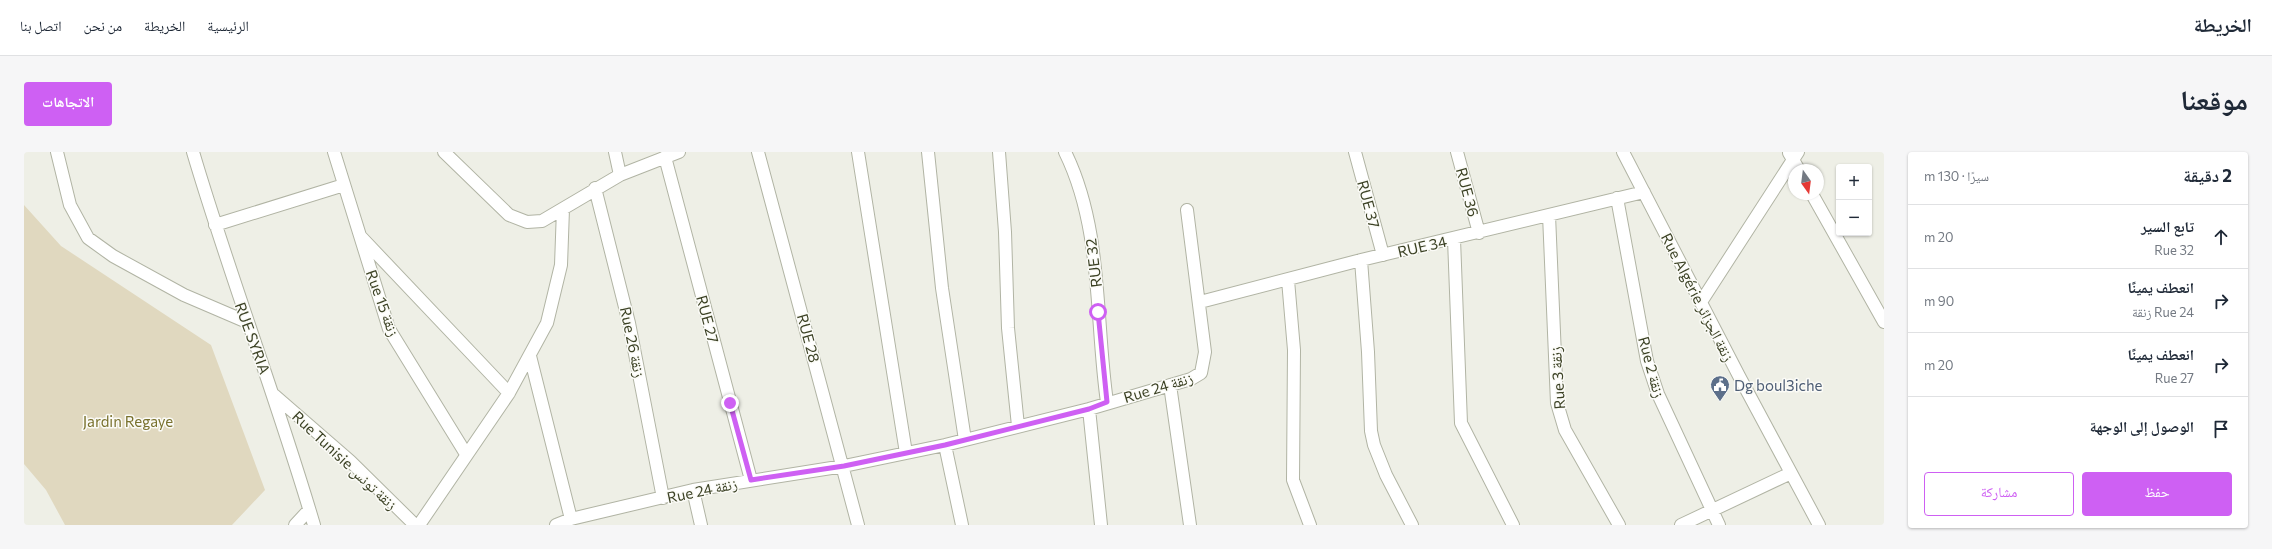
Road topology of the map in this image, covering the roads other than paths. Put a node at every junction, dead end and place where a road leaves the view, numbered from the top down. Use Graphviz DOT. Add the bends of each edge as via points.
graph roads {
  1 [pos="57,152"];
  2 [pos="192,152"];
  3 [pos="334,152"];
  4 [pos="444,152"];
  5 [pos="615,152"];
  6 [pos="679,152"];
  7 [pos="758,152"];
  8 [pos="858,152"];
  9 [pos="928,152"];
  10 [pos="999,152"];
  11 [pos="1065,152"];
  12 [pos="1356,152"];
  13 [pos="1457,152"];
  14 [pos="1623,152"];
  15 [pos="1793,154"];
  16 [pos="665,157"];
  17 [pos="1797,164"];
  18 [pos="620,175"];
  19 [pos="344,185"];
  20 [pos="595,188"];
  21 [pos="1644,192"];
  22 [pos="1617,198"];
  23 [pos="1815,200"];
  24 [pos="563,209"];
  25 [pos="1186,210"];
  26 [pos="1549,215"];
  27 [pos="214,225"];
  28 [pos="1479,233"];
  29 [pos="359,235"];
  30 [pos="1454,239"];
  31 [pos="1383,255"];
  32 [pos="1360,260"];
  33 [pos="1288,280"];
  34 [pos="1200,302"];
  35 [pos="1701,302"];
  36 [pos="247,322"];
  37 [pos="1884,322"];
  38 [pos="530,356"];
  39 [pos="1170,385"];
  40 [pos="509,392"];
  41 [pos="274,395"];
  42 [pos="1107,402"];
  43 [pos="1089,409"];
  44 [pos="1018,426"];
  45 [pos="965,440"];
  46 [pos="945,445"];
  47 [pos="906,453"];
  48 [pos="466,454"];
  49 [pos="844,466"];
  50 [pos="1791,473"];
  51 [pos="751,480"];
  52 [pos="693,490"];
  53 [pos="663,498"];
  54 [pos="309,510"];
  55 [pos="1712,511"];
  56 [pos="571,519"];
  57 [pos="295,525"];
  58 [pos="314,525"];
  59 [pos="415,525"];
  60 [pos="418,525"];
  61 [pos="556,525"];
  62 [pos="701,525"];
  63 [pos="858,525"];
  64 [pos="962,525"];
  65 [pos="1101,525"];
  66 [pos="1190,525"];
  67 [pos="1310,525"];
  68 [pos="1412,525"];
  69 [pos="1513,525"];
  70 [pos="1619,525"];
  71 [pos="1681,525"];
  72 [pos="1719,525"];
  73 [pos="1819,525"];
  1 -- 36 [label="street" via="70,205 88,238 113,256 184,295"];
  2 -- 27 [label="street, RUE SYRIA"];
  3 -- 19 [label="street, Rue 15 زنقة"];
  4 -- 24 [label="street" via="514,219 527,222 542,220"];
  5 -- 18 [label="street"];
  6 -- 16 [label="street"];
  7 -- 49 [label="street, RUE 28"];
  8 -- 47 [label="street"];
  9 -- 45 [label="street" via="942,288"];
  10 -- 44 [label="street" via="1008,328"];
  11 -- 42 [label="street, RUE 32" via="1080,184 1087,209"];
  12 -- 31 [label="street, RUE 37"];
  13 -- 28 [label="street, RUE 36"];
  14 -- 21 [label="street, Rue Algérie زنقة الجزائر"];
  15 -- 17 [label="street"];
  15 -- 35 [label="street"];
  16 -- 18 [label="street"];
  16 -- 51 [label="street, RUE 27"];
  18 -- 20 [label="street"];
  19 -- 27 [label="street"];
  19 -- 29 [label="street, Rue 15 زنقة"];
  20 -- 24 [label="street"];
  20 -- 53 [label="street, Rue 26 زنقة" via="629,323"];
  21 -- 22 [label="street, RUE 34"];
  21 -- 35 [label="street, Rue Algérie زنقة الجزائر"];
  22 -- 26 [label="street, RUE 34"];
  22 -- 55 [label="street, Rue 2 زنقة" via="1649,367 1658,394"];
  23 -- 37 [label="street"];
  24 -- 38 [label="street" via="561,265 555,295 546,323"];
  25 -- 34 [label="street, Rue 24 زنقة"];
  26 -- 28 [label="street, RUE 34"];
  26 -- 70 [label="street, Rue 3 زنقة" via="1556,403 1565,430"];
  27 -- 36 [label="street, RUE SYRIA"];
  28 -- 30 [label="street, RUE 34"];
  29 -- 40 [label="street"];
  29 -- 48 [label="street, Rue 15 زنقة" via="389,329"];
  30 -- 31 [label="street, RUE 34"];
  30 -- 69 [label="street" via="1461,423"];
  31 -- 32 [label="street, RUE 34"];
  32 -- 33 [label="street, RUE 34"];
  32 -- 68 [label="street" via="1373,438 1386,475"];
  33 -- 34 [label="street, RUE 34"];
  33 -- 67 [label="street" via="1294,350 1293,480"];
  34 -- 39 [label="street, Rue 24 زنقة" via="1205,352 1202,370 1191,379"];
  35 -- 50 [label="street, Rue Algérie زنقة الجزائر"];
  36 -- 41 [label="street, RUE SYRIA"];
  38 -- 40 [label="street"];
  38 -- 56 [label="street"];
  39 -- 42 [label="street, Rue 24 زنقة"];
  39 -- 66 [label="street"];
  40 -- 48 [label="street"];
  41 -- 54 [label="street, RUE SYRIA"];
  41 -- 59 [label="street, Rue Tunisie زنقة تونس" via="350,461"];
  42 -- 43 [label="street, Rue 24 زنقة"];
  43 -- 44 [label="street, Rue 24 زنقة"];
  43 -- 65 [label="street"];
  44 -- 45 [label="street, Rue 24 زنقة"];
  45 -- 46 [label="street, Rue 24 زنقة"];
  46 -- 47 [label="street, Rue 24 زنقة"];
  46 -- 64 [label="street"];
  47 -- 49 [label="street, Rue 24 زنقة"];
  48 -- 60 [label="street"];
  49 -- 51 [label="street, Rue 24 زنقة"];
  49 -- 63 [label="street, RUE 28"];
  50 -- 55 [label="street"];
  50 -- 73 [label="street, Rue Algérie زنقة الجزائر"];
  51 -- 52 [label="street, Rue 24 زنقة"];
  52 -- 53 [label="street, Rue 24 زنقة"];
  52 -- 62 [label="street"];
  53 -- 56 [label="street, Rue 24 زنقة"];
  54 -- 57 [label="street"];
  54 -- 58 [label="street, RUE SYRIA"];
  55 -- 71 [label="street"];
  55 -- 72 [label="street, Rue 2 زنقة"];
  56 -- 61 [label="street, Rue 24 زنقة"];
}
